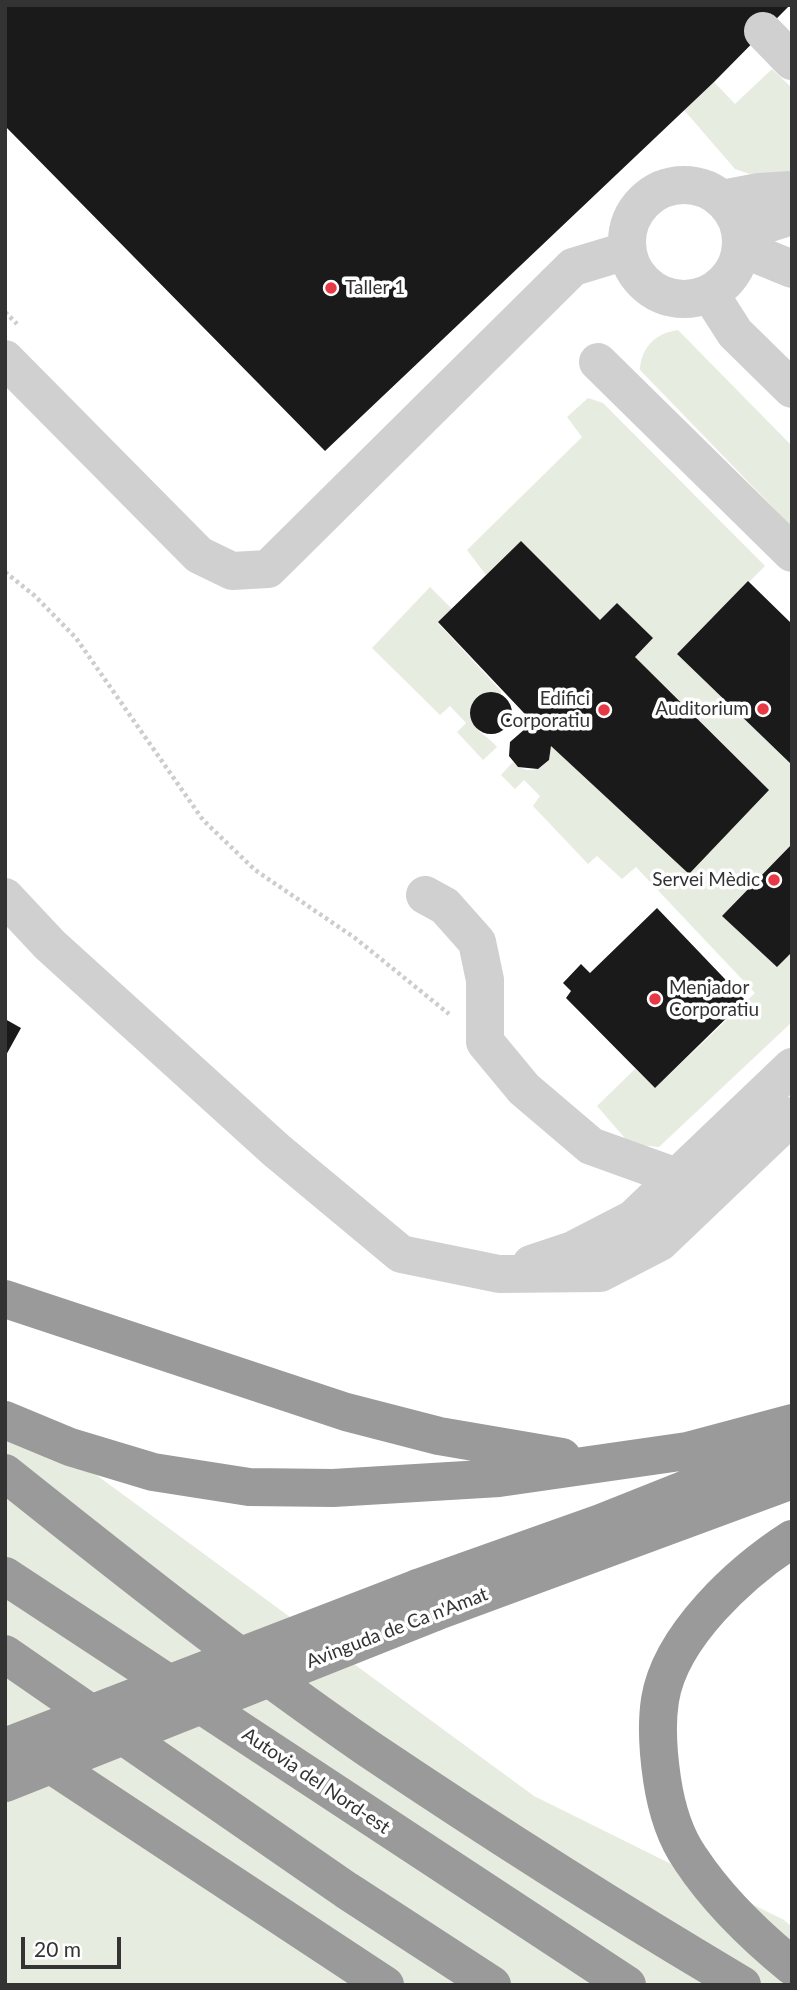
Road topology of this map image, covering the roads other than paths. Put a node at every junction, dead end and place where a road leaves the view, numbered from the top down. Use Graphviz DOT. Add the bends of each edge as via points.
graph roads {
  1 [pos="763,31"];
  2 [pos="792,61"];
  3 [pos="792,190"];
  4 [pos="722,200"];
  5 [pos="792,216"];
  6 [pos="741,240"];
  7 [pos="626,251"];
  8 [pos="792,269"];
  9 [pos="710,294"];
  10 [pos="5,359"];
  11 [pos="598,362"];
  12 [pos="792,389"];
  13 [pos="792,553"];
  14 [pos="425,895"];
  15 [pos="5,897"];
  16 [pos="792,1067"];
  17 [pos="792,1116"];
  18 [pos="677,1177"];
  19 [pos="499,1274"];
  20 [pos="5,1299"];
  21 [pos="5,1420"];
  22 [pos="792,1423"];
  23 [pos="792,1447"];
  24 [pos="595,1462"];
  25 [pos="5,1473"];
  26 [pos="792,1480"];
  27 [pos="792,1539"];
  28 [pos="5,1576"];
  29 [pos="427,1600"];
  30 [pos="5,1654"];
  31 [pos="5,1734"];
  32 [pos="5,1747"];
  33 [pos="5,1783"];
  34 [pos="792,1966"];
  35 [pos="385,1985"];
  36 [pos="492,1985"];
  37 [pos="627,1985"];
  38 [pos="741,1985"];
  1 -- 2 [label="street"];
  3 -- 4 [label="street"];
  4 -- 6 [label="street" via="736,214"];
  4 -- 7 [label="street" via="689,184 666,187 646,198 631,218"];
  5 -- 6 [label="street"];
  6 -- 8 [label="street"];
  6 -- 9 [label="street" via="732,273"];
  7 -- 9 [label="street" via="639,280 654,293 678,300"];
  7 -- 10 [label="street" via="573,267 268,569 232,570 199,555"];
  9 -- 12 [label="street" via="735,333"];
  11 -- 13 [label="street"];
  14 -- 18 [label="street" via="444,906 477,942 485,980 485,1042 524,1089 590,1146"];
  15 -- 19 [label="street" via="50,945 265,1141 401,1254"];
  16 -- 18 [label="street"];
  17 -- 19 [label="street" via="660,1242 600,1273"];
  18 -- 19 [label="street" via="633,1219 573,1250"];
  20 -- 24 [label="highway" via="346,1412 439,1436"];
  21 -- 24 [label="highway" via="70,1447 153,1472 249,1487 332,1488 499,1478"];
  22 -- 24 [label="highway" via="687,1451"];
  23 -- 29 [label="highway" via="601,1522"];
  25 -- 38 [label="highway" via="159,1595 369,1748"];
  26 -- 29 [label="highway, Avinguda de Ca n'Amat"];
  27 -- 34 [label="highway" via="720,1597 680,1648 661,1697 657,1748 666,1806 688,1856 721,1899"];
  28 -- 37 [label="highway, Autovia del Nord-est"];
  29 -- 32 [label="highway, bridge"];
  29 -- 33 [label="highway, Avinguda de Ca n'Amat, bridge"];
  30 -- 36 [label="highway" via="346,1891"];
  31 -- 35 [label="highway"];
}
